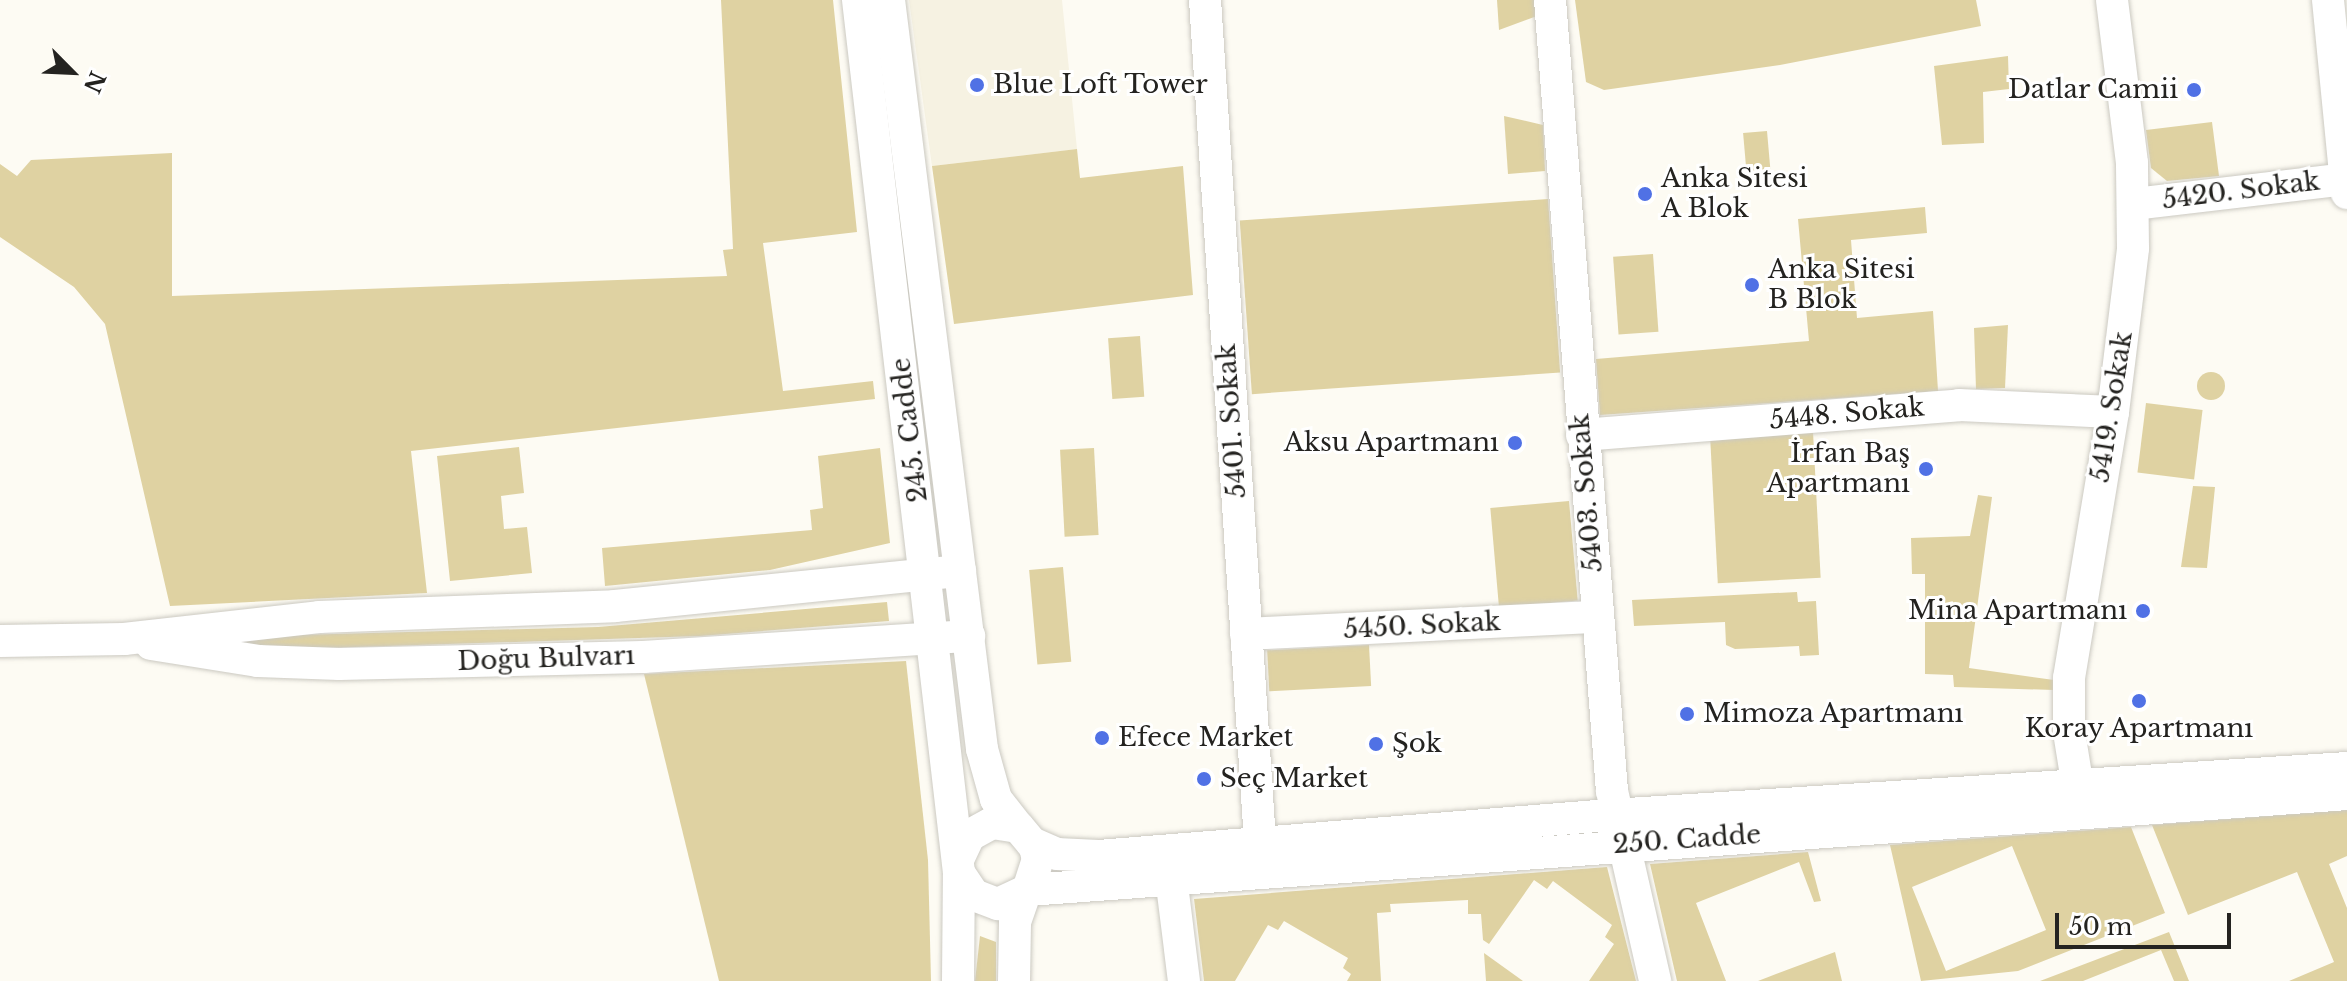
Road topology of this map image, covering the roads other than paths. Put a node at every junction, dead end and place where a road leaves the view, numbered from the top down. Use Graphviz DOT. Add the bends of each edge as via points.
graph roads {
  1 [pos="858,0"];
  2 [pos="889,0"];
  3 [pos="1205,0"];
  4 [pos="1550,0"];
  5 [pos="2112,0"];
  6 [pos="2328,0"];
  7 [pos="2346,184"];
  8 [pos="2134,204"];
  9 [pos="2113,412"];
  10 [pos="1582,435"];
  11 [pos="960,571"];
  12 [pos="928,575"];
  13 [pos="1597,617"];
  14 [pos="1246,634"];
  15 [pos="969,636"];
  16 [pos="124,639"];
  17 [pos="935,639"];
  18 [pos="0,641"];
  19 [pos="2347,768"];
  20 [pos="2347,794"];
  21 [pos="2080,799"];
  22 [pos="1619,830"];
  23 [pos="1025,835"];
  24 [pos="1260,842"];
  25 [pos="958,866"];
  26 [pos="1171,877"];
  27 [pos="1026,892"];
  28 [pos="958,981"];
  29 [pos="1014,981"];
  30 [pos="1184,981"];
  31 [pos="1655,981"];
  1 -- 12 [label="street, 245. Cadde"];
  2 -- 11 [label="street, 245. Cadde"];
  3 -- 14 [label="street, 5401. Sokak"];
  4 -- 10 [label="street, 5403. Sokak"];
  5 -- 8 [label="street, 5419. Sokak"];
  6 -- 7 [label="street"];
  7 -- 8 [label="street, 5420. Sokak"];
  8 -- 9 [label="street, 5419. Sokak"];
  9 -- 10 [label="street, 5448. Sokak" via="1959,405"];
  9 -- 21 [label="street, 5419. Sokak" via="2069,678"];
  10 -- 13 [label="street, 5403. Sokak"];
  11 -- 12 [label="street, Doğu Bulvarı"];
  11 -- 15 [label="street, 245. Cadde"];
  12 -- 16 [label="street, Doğu Bulvarı" via="615,606 250,622"];
  12 -- 17 [label="street, 245. Cadde"];
  13 -- 14 [label="street, 5450. Sokak"];
  13 -- 22 [label="street, 5403. Sokak"];
  14 -- 24 [label="street, 5401. Sokak"];
  15 -- 17 [label="street, Doğu Bulvarı"];
  15 -- 23 [label="street, 245. Cadde" via="987,774 996,799"];
  16 -- 17 [label="street, Doğu Bulvarı" via="258,661 339,664 643,657"];
  16 -- 18 [label="street, Doğu Bulvarı"];
  17 -- 25 [label="street, 245. Cadde"];
  19 -- 21 [label="street, 250. Cadde"];
  20 -- 21 [label="street, 250. Cadde"];
  21 -- 22 [label="street, 250. Cadde"];
  22 -- 24 [label="street, 250. Cadde"];
  22 -- 26 [label="street, 250. Cadde"];
  22 -- 31 [label="street, 5403. Sokak"];
  23 -- 24 [label="street, 250. Cadde" via="1076,856"];
  23 -- 25 [label="street" via="992,823 979,827 969,836"];
  23 -- 27 [label="street" via="1038,860"];
  25 -- 27 [label="street" via="964,885 985,902 1011,901"];
  25 -- 28 [label="street, 245. Cadde"];
  26 -- 27 [label="street, 250. Cadde"];
  26 -- 30 [label="street"];
  27 -- 29 [label="street" via="1015,922"];
}
